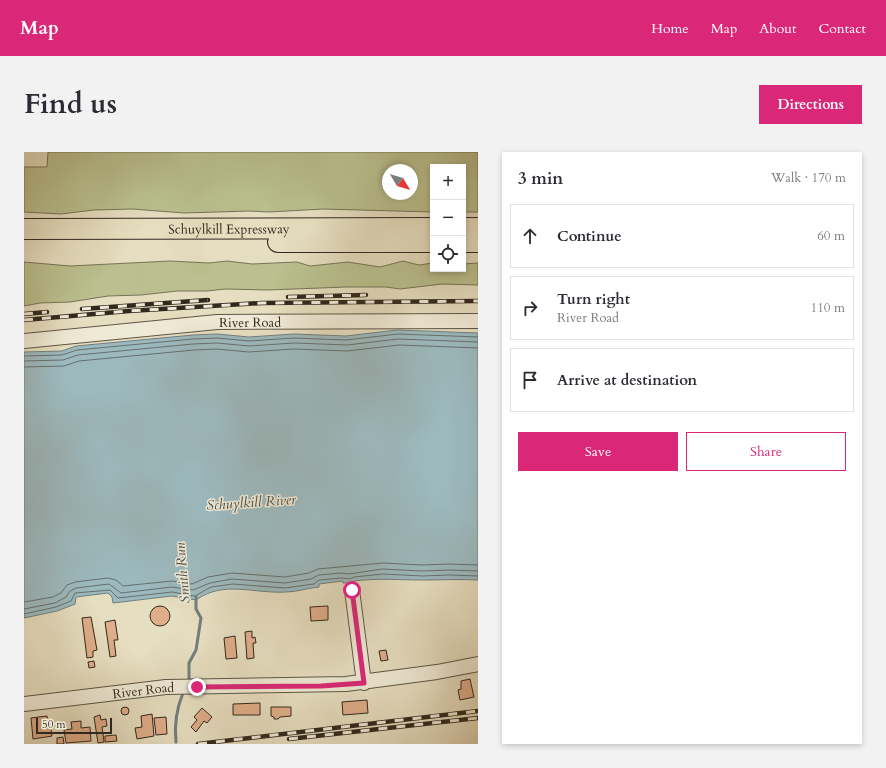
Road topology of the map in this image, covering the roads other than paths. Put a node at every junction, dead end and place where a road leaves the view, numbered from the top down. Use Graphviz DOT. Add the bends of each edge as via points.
graph roads {
  1 [pos="430,228"];
  2 [pos="466,228"];
  3 [pos="478,228"];
  4 [pos="24,229"];
  5 [pos="24,242"];
  6 [pos="430,242"];
  7 [pos="466,242"];
  8 [pos="478,242"];
  9 [pos="478,321"];
  10 [pos="24,341"];
  11 [pos="352,590"];
  12 [pos="478,664"];
  13 [pos="364,683"];
  14 [pos="24,704"];
  1 -- 4 [label="highway, Schuylkill Expressway"];
  2 -- 3 [label="highway"];
  5 -- 6 [label="highway, Schuylkill Expressway"];
  7 -- 8 [label="highway"];
  9 -- 10 [label="street, River Road" via="217,322"];
  11 -- 13 [label="street"];
  12 -- 13 [label="street, River Road"];
  13 -- 14 [label="street, River Road" via="171,687"];
}
